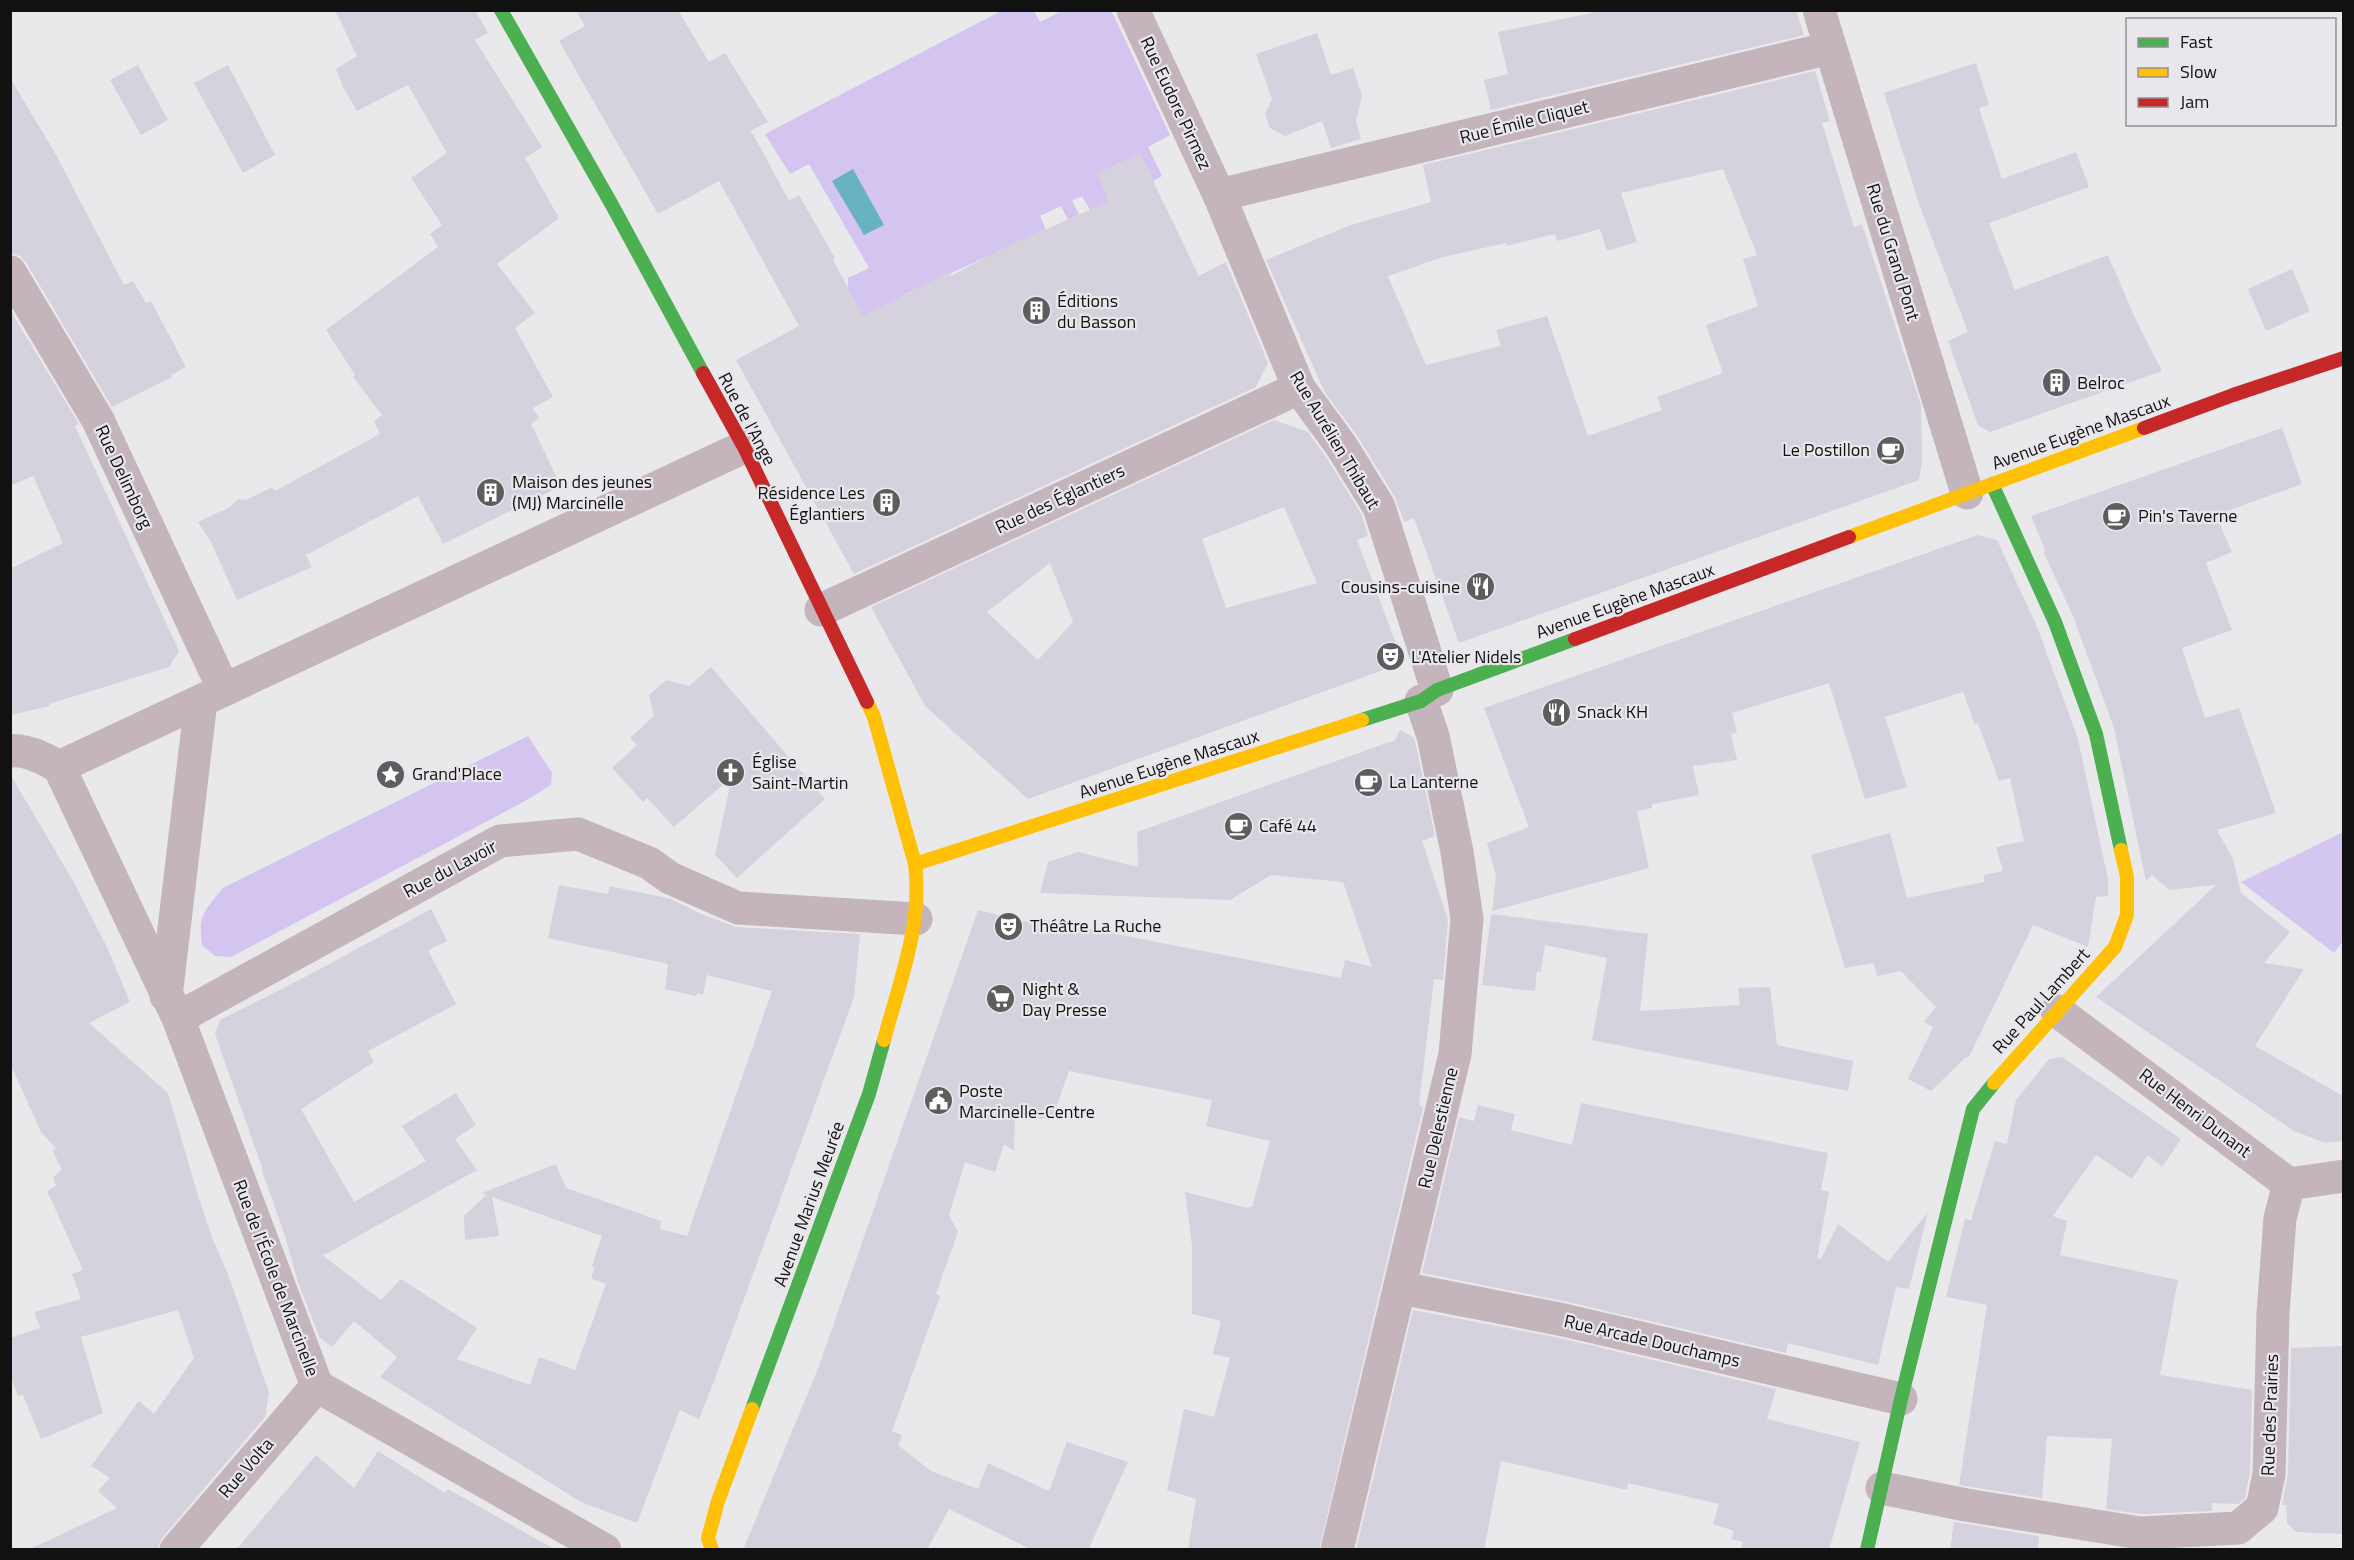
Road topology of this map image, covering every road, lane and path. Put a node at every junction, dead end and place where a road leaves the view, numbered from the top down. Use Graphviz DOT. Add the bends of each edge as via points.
graph roads {
  1 [pos="501,10"];
  2 [pos="1134,10"];
  3 [pos="1819,10"];
  4 [pos="1830,48"];
  5 [pos="1219,195"];
  6 [pos="10,272"];
  7 [pos="2343,358"];
  8 [pos="1299,388"];
  9 [pos="744,447"];
  10 [pos="1980,488"];
  11 [pos="822,610"];
  12 [pos="212,695"];
  13 [pos="1429,696"];
  14 [pos="10,751"];
  15 [pos="59,767"];
  16 [pos="915,864"];
  17 [pos="916,919"];
  18 [pos="172,1007"];
  19 [pos="2057,1011"];
  20 [pos="2343,1176"];
  21 [pos="2289,1184"];
  22 [pos="1401,1288"];
  23 [pos="317,1386"];
  24 [pos="1901,1399"];
  25 [pos="1882,1488"];
  26 [pos="176,1550"];
  27 [pos="605,1550"];
  28 [pos="712,1550"];
  29 [pos="1337,1550"];
  30 [pos="1867,1550"];
  1 -- 9 [label="main road, Rue de l'Ange"];
  2 -- 5 [label="street, Rue Eudore Pirmez"];
  3 -- 4 [label="street, Rue du Grand Pont"];
  4 -- 5 [label="street, Rue Émile Cliquet"];
  4 -- 10 [label="street, Rue du Grand Pont"];
  5 -- 8 [label="street, Rue Aurélien Thibaut"];
  6 -- 12 [label="street, Rue Delimborg" via="98,420"];
  7 -- 10 [label="main road, Avenue Eugène Mascaux"];
  8 -- 11 [label="street, Rue des Églantiers"];
  8 -- 13 [label="street, Rue Aurélien Thibaut" via="1379,507"];
  9 -- 11 [label="main road, Rue de l'Ange"];
  9 -- 12 [label="street"];
  10 -- 13 [label="main road, Avenue Eugène Mascaux"];
  10 -- 19 [label="main road, Rue Paul Lambert" via="2055,622 2096,734 2127,877 2127,915 2115,947"];
  11 -- 16 [label="main road, Rue de l'Ange" via="874,717"];
  12 -- 15 [label="street"];
  12 -- 18 [label="street, Rue de l'École de Marcinelle"];
  13 -- 16 [label="main road, Avenue Eugène Mascaux"];
  13 -- 22 [label="street, Rue Delestienne" via="1467,919 1455,1054"];
  14 -- 15 [label="street" via="17,750"];
  15 -- 18 [label="street, Rue de l'École de Marcinelle"];
  16 -- 17 [label="main road, Avenue Marius Meurée"];
  17 -- 18 [label="street, Rue du Lavoir" via="738,908 670,878 648,863 578,834 500,841"];
  17 -- 28 [label="main road, Avenue Marius Meurée" via="869,1094 718,1501 708,1538"];
  18 -- 23 [label="street, Rue de l'École de Marcinelle"];
  19 -- 21 [label="street, Rue Henri Dunant"];
  19 -- 24 [label="main road, Rue Paul Lambert" via="1973,1109"];
  20 -- 21 [label="street"];
  21 -- 25 [label="street, Rue des Prairies" via="2280,1218 2273,1313 2269,1474 2262,1508 2238,1528 2140,1533"];
  22 -- 24 [label="street, Rue Arcade Douchamps" via="1564,1320"];
  22 -- 29 [label="street, Rue Delestienne"];
  23 -- 26 [label="street, Rue Volta"];
  23 -- 27 [label="street, Rue de l'École de Marcinelle"];
  24 -- 25 [label="main road, Rue Paul Lambert"];
  25 -- 30 [label="main road, Rue Paul Lambert"];
}
